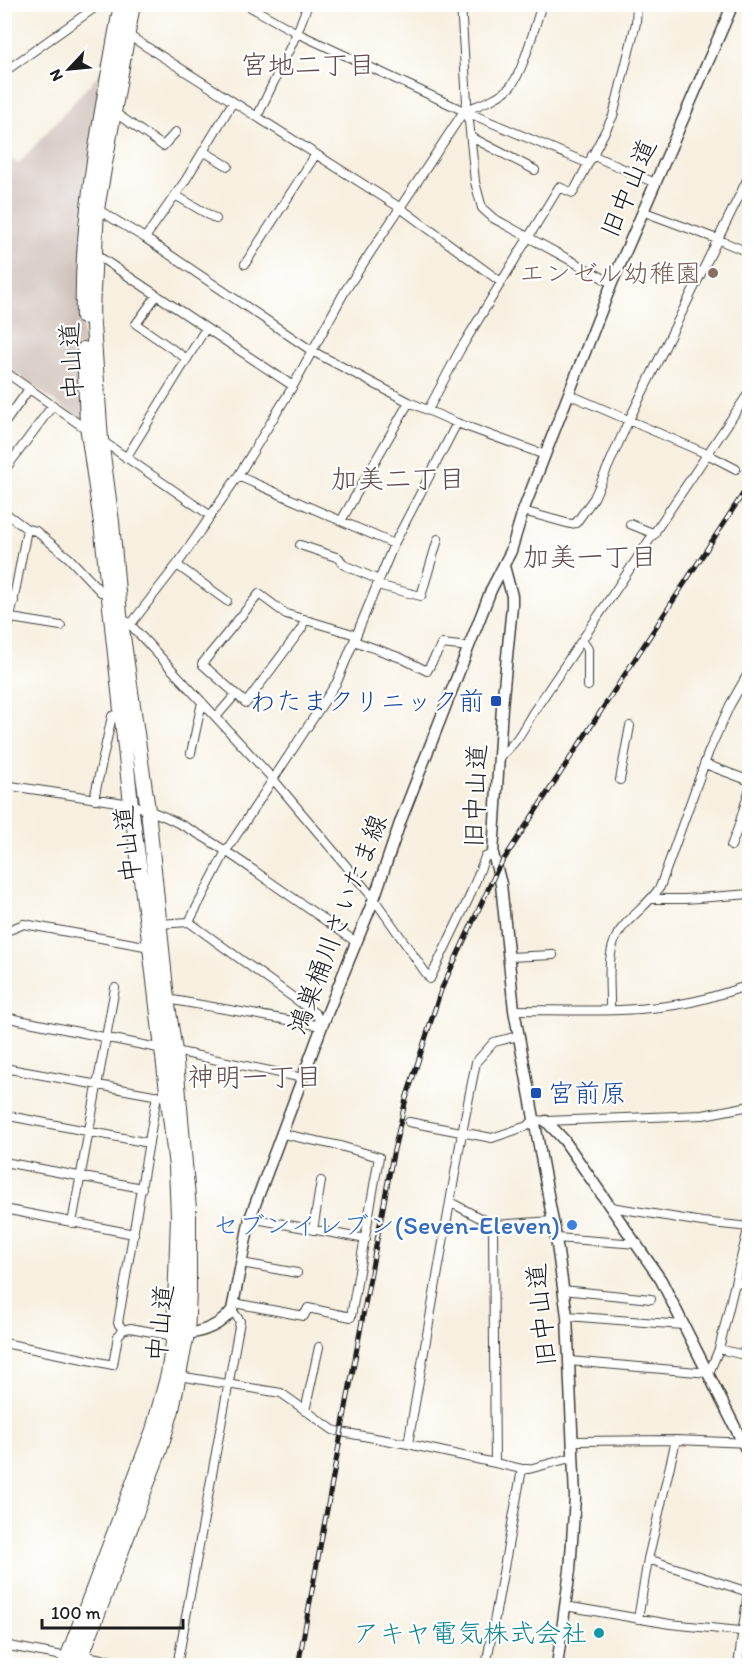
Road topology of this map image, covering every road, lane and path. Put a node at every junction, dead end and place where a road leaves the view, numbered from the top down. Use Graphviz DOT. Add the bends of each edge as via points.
graph roads {
  1 [pos="82,4"];
  2 [pos="100,4"];
  3 [pos="121,4"];
  4 [pos="133,4"];
  5 [pos="245,4"];
  6 [pos="308,4"];
  7 [pos="460,4"];
  8 [pos="542,4"];
  9 [pos="637,4"];
  10 [pos="733,4"];
  11 [pos="91,10"];
  12 [pos="297,33"];
  13 [pos="128,35"];
  14 [pos="4,72"];
  15 [pos="233,102"];
  16 [pos="464,111"];
  17 [pos="114,112"];
  18 [pos="257,117"];
  19 [pos="176,132"];
  20 [pos="471,137"];
  21 [pos="203,151"];
  22 [pos="316,154"];
  23 [pos="592,155"];
  24 [pos="587,163"];
  25 [pos="228,165"];
  26 [pos="535,170"];
  27 [pos="750,174"];
  28 [pos="655,183"];
  29 [pos="175,195"];
  30 [pos="399,207"];
  31 [pos="98,208"];
  32 [pos="642,212"];
  33 [pos="216,219"];
  34 [pos="146,238"];
  35 [pos="529,238"];
  36 [pos="717,238"];
  37 [pos="750,253"];
  38 [pos="94,254"];
  39 [pos="245,264"];
  40 [pos="501,282"];
  41 [pos="612,283"];
  42 [pos="156,295"];
  43 [pos="206,328"];
  44 [pos="312,351"];
  45 [pos="187,359"];
  46 [pos="4,371"];
  47 [pos="293,386"];
  48 [pos="30,389"];
  49 [pos="750,391"];
  50 [pos="568,394"];
  51 [pos="409,402"];
  52 [pos="53,405"];
  53 [pos="428,410"];
  54 [pos="628,422"];
  55 [pos="457,423"];
  56 [pos="4,424"];
  57 [pos="88,430"];
  58 [pos="101,440"];
  59 [pos="545,454"];
  60 [pos="707,454"];
  61 [pos="126,458"];
  62 [pos="736,469"];
  63 [pos="4,471"];
  64 [pos="238,476"];
  65 [pos="523,511"];
  66 [pos="4,512"];
  67 [pos="211,516"];
  68 [pos="341,520"];
  69 [pos="630,524"];
  70 [pos="27,529"];
  71 [pos="655,534"];
  72 [pos="438,539"];
  73 [pos="394,543"];
  74 [pos="300,545"];
  75 [pos="177,565"];
  76 [pos="504,566"];
  77 [pos="378,583"];
  78 [pos="108,591"];
  79 [pos="4,600"];
  80 [pos="227,601"];
  81 [pos="14,602"];
  82 [pos="120,615"];
  83 [pos="10,618"];
  84 [pos="304,619"];
  85 [pos="131,624"];
  86 [pos="61,626"];
  87 [pos="355,638"];
  88 [pos="582,640"];
  89 [pos="469,647"];
  90 [pos="4,651"];
  91 [pos="750,670"];
  92 [pos="588,686"];
  93 [pos="236,694"];
  94 [pos="202,702"];
  95 [pos="122,713"];
  96 [pos="216,717"];
  97 [pos="630,726"];
  98 [pos="191,753"];
  99 [pos="500,756"];
  100 [pos="705,764"];
  101 [pos="273,779"];
  102 [pos="620,780"];
  103 [pos="750,781"];
  104 [pos="4,785"];
  105 [pos="750,788"];
  106 [pos="94,799"];
  107 [pos="130,804"];
  108 [pos="148,810"];
  109 [pos="738,828"];
  110 [pos="750,832"];
  111 [pos="731,846"];
  112 [pos="226,851"];
  113 [pos="493,854"];
  114 [pos="750,894"];
  115 [pos="374,899"];
  116 [pos="653,899"];
  117 [pos="189,922"];
  118 [pos="159,924"];
  119 [pos="4,932"];
  120 [pos="356,942"];
  121 [pos="150,946"];
  122 [pos="553,955"];
  123 [pos="508,957"];
  124 [pos="750,985"];
  125 [pos="115,988"];
  126 [pos="167,999"];
  127 [pos="514,1010"];
  128 [pos="610,1010"];
  129 [pos="4,1017"];
  130 [pos="322,1026"];
  131 [pos="518,1036"];
  132 [pos="107,1037"];
  133 [pos="169,1050"];
  134 [pos="4,1068"];
  135 [pos="303,1078"];
  136 [pos="99,1084"];
  137 [pos="163,1096"];
  138 [pos="750,1106"];
  139 [pos="4,1115"];
  140 [pos="540,1121"];
  141 [pos="409,1122"];
  142 [pos="90,1132"];
  143 [pos="462,1133"];
  144 [pos="283,1134"];
  145 [pos="149,1143"];
  146 [pos="4,1162"];
  147 [pos="81,1176"];
  148 [pos="321,1181"];
  149 [pos="142,1188"];
  150 [pos="450,1202"];
  151 [pos="611,1207"];
  152 [pos="4,1209"];
  153 [pos="250,1218"];
  154 [pos="553,1221"];
  155 [pos="72,1223"];
  156 [pos="493,1225"];
  157 [pos="749,1225"];
  158 [pos="313,1230"];
  159 [pos="134,1234"];
  160 [pos="556,1238"];
  161 [pos="366,1239"];
  162 [pos="638,1244"];
  163 [pos="242,1263"];
  164 [pos="297,1273"];
  165 [pos="735,1282"];
  166 [pos="750,1284"];
  167 [pos="563,1290"];
  168 [pos="651,1299"];
  169 [pos="233,1306"];
  170 [pos="567,1316"];
  171 [pos="683,1325"];
  172 [pos="123,1330"];
  173 [pos="181,1335"];
  174 [pos="4,1343"];
  175 [pos="320,1347"];
  176 [pos="719,1349"];
  177 [pos="750,1351"];
  178 [pos="569,1361"];
  179 [pos="709,1373"];
  180 [pos="179,1376"];
  181 [pos="229,1384"];
  182 [pos="305,1411"];
  183 [pos="676,1440"];
  184 [pos="574,1441"];
  185 [pos="746,1442"];
  186 [pos="408,1444"];
  187 [pos="750,1456"];
  188 [pos="574,1457"];
  189 [pos="495,1463"];
  190 [pos="522,1469"];
  191 [pos="648,1559"];
  192 [pos="750,1576"];
  193 [pos="748,1592"];
  194 [pos="565,1606"];
  195 [pos="638,1619"];
  196 [pos="746,1632"];
  197 [pos="4,1645"];
  198 [pos="73,1661"];
  199 [pos="136,1665"];
  200 [pos="177,1665"];
  201 [pos="486,1665"];
  202 [pos="557,1665"];
  203 [pos="738,1665"];
  1 -- 11 [label="street"];
  2 -- 11 [label="street"];
  3 -- 57 [label="highway, 中山道" via="87,213 82,295"];
  4 -- 13 [label="highway, 中山道"];
  5 -- 12 [label="street"];
  6 -- 12 [label="street"];
  7 -- 16 [label="street" via="468,102"];
  8 -- 16 [label="street" via="520,71 509,88"];
  9 -- 23 [label="street" via="636,23 613,116"];
  10 -- 28 [label="main road, 旧中山道"];
  11 -- 14 [label="street"];
  12 -- 16 [label="street"];
  12 -- 18 [label="street"];
  13 -- 15 [label="street"];
  13 -- 17 [label="highway, 中山道"];
  15 -- 18 [label="street"];
  15 -- 21 [label="street"];
  16 -- 20 [label="street"];
  16 -- 24 [label="street"];
  16 -- 30 [label="street"];
  17 -- 19 [label="street" via="163,146"];
  17 -- 31 [label="highway, 中山道"];
  18 -- 22 [label="street"];
  20 -- 26 [label="street"];
  20 -- 35 [label="street" via="482,208 493,219"];
  21 -- 25 [label="street"];
  21 -- 29 [label="street"];
  22 -- 30 [label="street"];
  22 -- 39 [label="street"];
  23 -- 24 [label="street"];
  23 -- 28 [label="street"];
  24 -- 35 [label="street" via="573,194 559,187"];
  27 -- 36 [label="street"];
  28 -- 32 [label="main road, 旧中山道"];
  29 -- 33 [label="street"];
  29 -- 34 [label="street"];
  30 -- 40 [label="street"];
  30 -- 44 [label="street"];
  31 -- 34 [label="street"];
  31 -- 38 [label="highway, 中山道"];
  32 -- 36 [label="street"];
  32 -- 41 [label="main road, 旧中山道"];
  34 -- 44 [label="street"];
  35 -- 40 [label="street"];
  35 -- 41 [label="street"];
  36 -- 37 [label="street"];
  36 -- 54 [label="street"];
  38 -- 42 [label="street"];
  38 -- 58 [label="highway, 中山道" via="92,311"];
  40 -- 53 [label="street"];
  41 -- 50 [label="main road, 旧中山道"];
  42 -- 43 [label="street"];
  42 -- 45 [label="street" via="136,324"];
  43 -- 45 [label="street"];
  43 -- 47 [label="street"];
  44 -- 47 [label="street"];
  44 -- 51 [label="street"];
  45 -- 61 [label="street"];
  46 -- 48 [label="street"];
  47 -- 64 [label="street"];
  48 -- 52 [label="street"];
  48 -- 56 [label="street"];
  49 -- 60 [label="street"];
  50 -- 54 [label="street"];
  50 -- 59 [label="main road, 旧中山道"];
  51 -- 53 [label="street"];
  51 -- 68 [label="street"];
  52 -- 57 [label="street"];
  52 -- 63 [label="street"];
  53 -- 55 [label="street"];
  54 -- 60 [label="street"];
  54 -- 65 [label="street" via="594,498 576,523"];
  55 -- 59 [label="street"];
  55 -- 73 [label="street"];
  57 -- 78 [label="highway, 中山道"];
  58 -- 61 [label="street"];
  58 -- 82 [label="highway, 中山道"];
  59 -- 65 [label="main road, 旧中山道"];
  60 -- 62 [label="street"];
  60 -- 71 [label="street"];
  61 -- 67 [label="street"];
  64 -- 67 [label="street"];
  64 -- 68 [label="street"];
  65 -- 76 [label="main road, 旧中山道"];
  66 -- 70 [label="street"];
  67 -- 75 [label="street"];
  68 -- 73 [label="street"];
  69 -- 71 [label="street"];
  70 -- 78 [label="street" via="36,531 69,558 101,592"];
  70 -- 81 [label="street"];
  71 -- 88 [label="street"];
  72 -- 77 [label="street" via="421,596"];
  73 -- 77 [label="street"];
  74 -- 77 [label="street" via="339,558 344,565"];
  75 -- 80 [label="street"];
  75 -- 85 [label="street"];
  76 -- 89 [label="main road, 鴻巣桶川さいたま線"];
  76 -- 99 [label="main road, 旧中山道" via="512,596"];
  77 -- 87 [label="street"];
  78 -- 95 [label="highway, 中山道"];
  79 -- 81 [label="street"];
  81 -- 83 [label="street"];
  82 -- 85 [label="street"];
  82 -- 108 [label="highway, 中山道"];
  83 -- 86 [label="street"];
  83 -- 90 [label="street"];
  84 -- 87 [label="street"];
  84 -- 93 [label="street" via="302,628 246,703"];
  84 -- 93 [label="street" via="286,614 259,594 202,664"];
  85 -- 94 [label="street"];
  87 -- 89 [label="street" via="427,671 442,644"];
  87 -- 101 [label="street" via="338,682"];
  88 -- 92 [label="street" via="588,649"];
  88 -- 99 [label="street" via="518,738"];
  89 -- 115 [label="main road, 鴻巣桶川さいたま線"];
  91 -- 100 [label="street"];
  93 -- 96 [label="street"];
  94 -- 96 [label="street"];
  94 -- 98 [label="street"];
  95 -- 106 [label="street" via="112,716"];
  95 -- 107 [label="highway, 中山道"];
  96 -- 101 [label="street"];
  97 -- 102 [label="street"];
  99 -- 113 [label="main road, 旧中山道"];
  100 -- 103 [label="street"];
  100 -- 116 [label="street"];
  101 -- 112 [label="street"];
  101 -- 115 [label="street"];
  104 -- 106 [label="street"];
  105 -- 109 [label="street"];
  106 -- 107 [label="street"];
  107 -- 108 [label="street"];
  107 -- 121 [label="highway, 中山道"];
  108 -- 112 [label="street"];
  108 -- 118 [label="highway, 中山道"];
  109 -- 110 [label="street"];
  109 -- 111 [label="street"];
  112 -- 117 [label="street"];
  112 -- 120 [label="street"];
  113 -- 115 [label="street" via="485,857 430,979"];
  113 -- 123 [label="main road, 旧中山道" via="501,884"];
  114 -- 116 [label="street"];
  115 -- 120 [label="main road, 鴻巣桶川さいたま線"];
  116 -- 128 [label="street" via="621,929 614,942"];
  117 -- 118 [label="street"];
  117 -- 130 [label="street" via="316,1014"];
  118 -- 126 [label="highway, 中山道"];
  119 -- 121 [label="street" via="24,924"];
  120 -- 130 [label="main road, 鴻巣桶川さいたま線"];
  121 -- 133 [label="highway, 中山道"];
  122 -- 123 [label="street"];
  123 -- 127 [label="main road, 旧中山道"];
  124 -- 128 [label="street" via="692,1002"];
  125 -- 132 [label="street"];
  126 -- 130 [label="street"];
  126 -- 133 [label="highway, 中山道"];
  127 -- 128 [label="street"];
  127 -- 131 [label="main road, 旧中山道"];
  129 -- 132 [label="street"];
  130 -- 135 [label="main road, 鴻巣桶川さいたま線"];
  131 -- 140 [label="main road, 旧中山道"];
  131 -- 143 [label="street" via="494,1042 476,1062"];
  132 -- 133 [label="street"];
  132 -- 136 [label="street"];
  133 -- 135 [label="street"];
  133 -- 137 [label="highway, 中山道"];
  133 -- 173 [label="highway, 中山道" via="189,1209"];
  134 -- 136 [label="street"];
  135 -- 144 [label="main road, 鴻巣桶川さいたま線"];
  136 -- 137 [label="street"];
  136 -- 142 [label="street"];
  137 -- 145 [label="street"];
  137 -- 173 [label="highway, 中山道" via="176,1167"];
  138 -- 140 [label="street" via="694,1115"];
  139 -- 142 [label="street"];
  140 -- 143 [label="street" via="492,1138"];
  140 -- 151 [label="main road" via="564,1140"];
  140 -- 154 [label="main road, 旧中山道"];
  141 -- 143 [label="street"];
  142 -- 145 [label="street"];
  142 -- 147 [label="street"];
  143 -- 150 [label="street"];
  144 -- 153 [label="main road, 鴻巣桶川さいたま線"];
  144 -- 161 [label="street" via="379,1157"];
  145 -- 149 [label="street"];
  146 -- 147 [label="street"];
  147 -- 149 [label="street"];
  147 -- 155 [label="street"];
  148 -- 158 [label="street"];
  149 -- 159 [label="street"];
  150 -- 156 [label="street"];
  150 -- 186 [label="street"];
  151 -- 157 [label="street" via="702,1222"];
  151 -- 162 [label="main road"];
  152 -- 155 [label="street"];
  153 -- 158 [label="street"];
  153 -- 163 [label="main road, 鴻巣桶川さいたま線"];
  154 -- 156 [label="street"];
  154 -- 160 [label="main road, 旧中山道"];
  155 -- 159 [label="street"];
  156 -- 189 [label="street"];
  157 -- 165 [label="street"];
  158 -- 161 [label="street"];
  159 -- 172 [label="street" via="118,1323"];
  160 -- 162 [label="street"];
  160 -- 167 [label="main road, 旧中山道"];
  161 -- 169 [label="street" via="351,1317 308,1308 304,1316"];
  162 -- 171 [label="main road"];
  163 -- 164 [label="street"];
  163 -- 169 [label="main road, 鴻巣桶川さいたま線"];
  165 -- 166 [label="street"];
  165 -- 176 [label="street"];
  167 -- 168 [label="street"];
  167 -- 170 [label="main road, 旧中山道"];
  169 -- 173 [label="main road" via="228,1316 211,1329"];
  169 -- 181 [label="street" via="240,1321"];
  170 -- 171 [label="street"];
  170 -- 178 [label="main road, 旧中山道"];
  171 -- 179 [label="main road"];
  172 -- 173 [label="street"];
  172 -- 174 [label="street" via="118,1336 113,1365"];
  173 -- 180 [label="highway, 中山道"];
  173 -- 198 [label="highway, 中山道" via="153,1430"];
  175 -- 182 [label="street"];
  176 -- 177 [label="street" via="741,1354"];
  176 -- 179 [label="street"];
  178 -- 179 [label="street"];
  178 -- 184 [label="main road, 旧中山道"];
  179 -- 185 [label="main road"];
  180 -- 181 [label="street"];
  180 -- 198 [label="highway, 中山道" via="160,1450"];
  181 -- 182 [label="street" via="281,1394"];
  181 -- 200 [label="street"];
  182 -- 186 [label="street" via="333,1430"];
  183 -- 184 [label="street"];
  183 -- 185 [label="street"];
  183 -- 191 [label="street"];
  184 -- 188 [label="main road, 旧中山道"];
  185 -- 187 [label="main road"];
  186 -- 189 [label="street"];
  188 -- 190 [label="street"];
  188 -- 194 [label="main road, 旧中山道" via="574,1530"];
  189 -- 190 [label="street"];
  190 -- 201 [label="street"];
  191 -- 193 [label="street"];
  191 -- 195 [label="street"];
  192 -- 193 [label="street"];
  193 -- 196 [label="street"];
  194 -- 195 [label="street"];
  194 -- 202 [label="main road, 旧中山道"];
  195 -- 196 [label="street"];
  196 -- 203 [label="street"];
  197 -- 198 [label="street"];
  198 -- 199 [label="street"];
}
